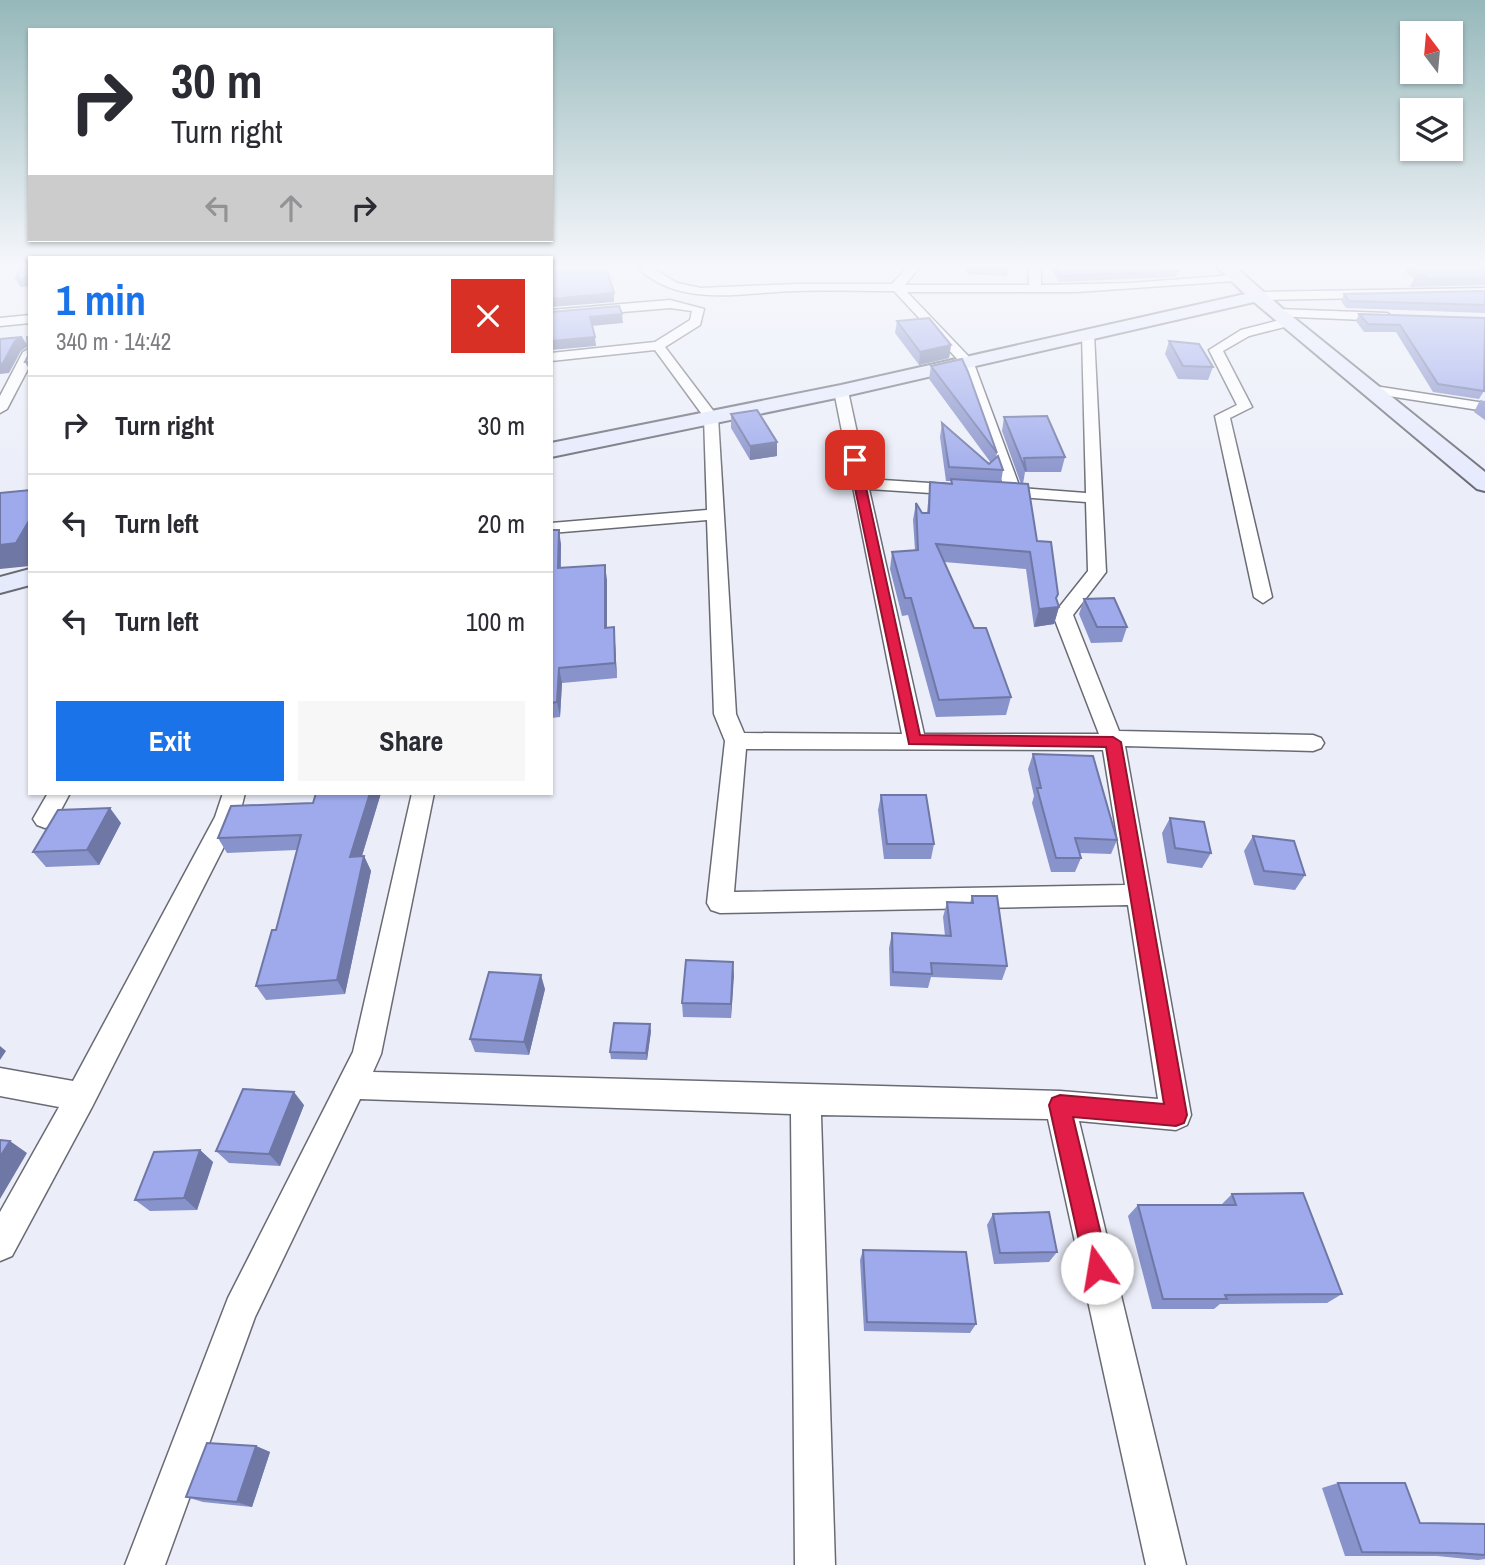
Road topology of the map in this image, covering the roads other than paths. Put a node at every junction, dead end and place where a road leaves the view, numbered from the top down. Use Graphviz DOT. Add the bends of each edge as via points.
graph roads {
  1 [pos="672,337"];
  2 [pos="943,337"];
  3 [pos="1074,337"];
  4 [pos="1088,337"];
  5 [pos="1238,337"];
  6 [pos="1306,337"];
  7 [pos="658,346"];
  8 [pos="28,356"];
  9 [pos="553,357"];
  10 [pos="966,361"];
  11 [pos="1368,389"];
  12 [pos="841,391"];
  13 [pos="1485,407"];
  14 [pos="0,409"];
  15 [pos="711,417"];
  16 [pos="553,450"];
  17 [pos="859,483"];
  18 [pos="1485,484"];
  19 [pos="1014,493"];
  20 [pos="1095,498"];
  21 [pos="715,514"];
  22 [pos="553,528"];
  23 [pos="28,578"];
  24 [pos="0,585"];
  25 [pos="1263,597"];
  26 [pos="914,740"];
  27 [pos="1112,740"];
  28 [pos="736,741"];
  29 [pos="1313,743"];
  30 [pos="58,795"];
  31 [pos="233,795"];
  32 [pos="423,795"];
  33 [pos="45,820"];
  34 [pos="1139,895"];
  35 [pos="0,1082"];
  36 [pos="352,1085"];
  37 [pos="81,1097"];
  38 [pos="806,1100"];
  39 [pos="1060,1105"];
  40 [pos="0,1244"];
  41 [pos="145,1565"];
  42 [pos="815,1565"];
  43 [pos="1166,1565"];
  1 -- 7 [label="street"];
  2 -- 10 [label="street"];
  3 -- 10 [label="street"];
  4 -- 20 [label="street"];
  5 -- 25 [label="street" via="1216,350 1245,407 1222,416"];
  6 -- 11 [label="street"];
  7 -- 9 [label="street"];
  7 -- 15 [label="street"];
  8 -- 14 [label="street"];
  10 -- 12 [label="street"];
  10 -- 19 [label="street"];
  11 -- 13 [label="street"];
  11 -- 18 [label="street"];
  12 -- 15 [label="street"];
  12 -- 17 [label="street"];
  15 -- 16 [label="street"];
  15 -- 21 [label="street"];
  17 -- 19 [label="street"];
  17 -- 26 [label="street"];
  19 -- 20 [label="street"];
  20 -- 27 [label="street" via="1097,572 1063,615"];
  21 -- 22 [label="street"];
  21 -- 28 [label="street" via="725,714"];
  23 -- 24 [label="street"];
  26 -- 27 [label="street"];
  26 -- 28 [label="street"];
  27 -- 29 [label="street"];
  27 -- 34 [label="street"];
  28 -- 34 [label="street" via="720,903"];
  30 -- 33 [label="street"];
  31 -- 37 [label="street" via="227,817"];
  32 -- 36 [label="street" via="367,1054"];
  34 -- 39 [label="street" via="1176,1115"];
  35 -- 37 [label="street"];
  36 -- 38 [label="street"];
  36 -- 41 [label="street" via="240,1310"];
  37 -- 40 [label="street"];
  38 -- 39 [label="street"];
  38 -- 42 [label="street"];
  39 -- 43 [label="street"];
}
